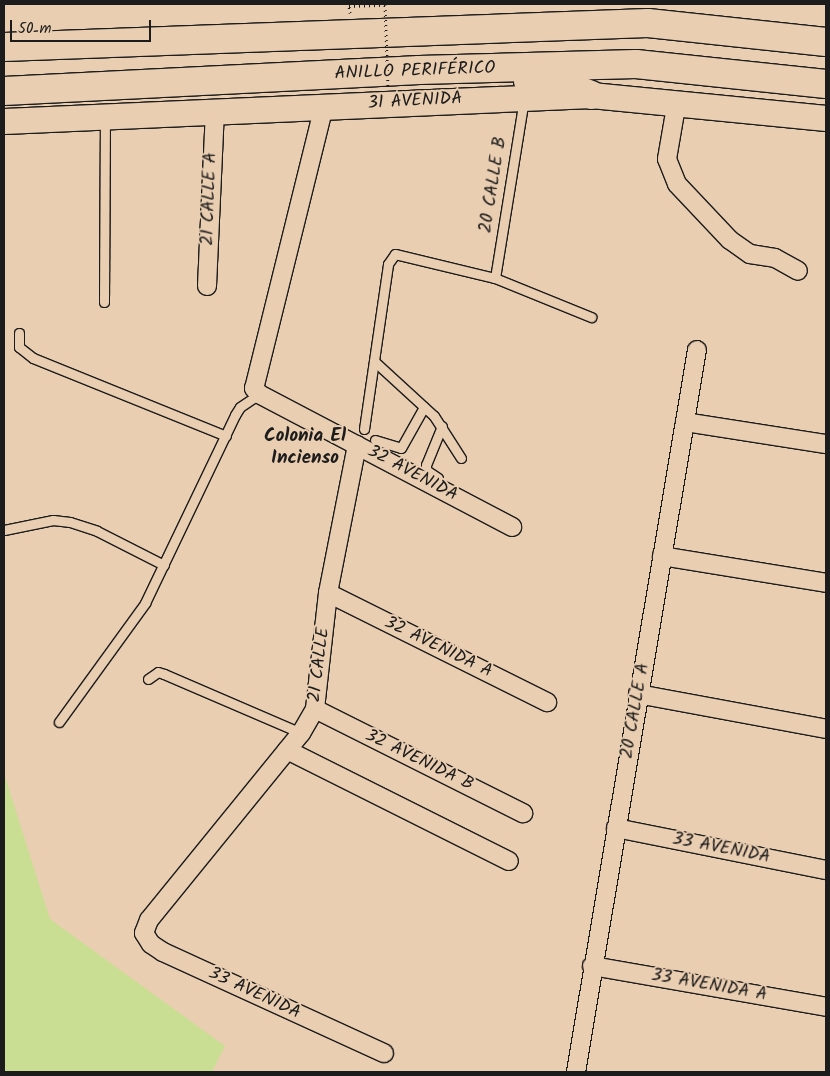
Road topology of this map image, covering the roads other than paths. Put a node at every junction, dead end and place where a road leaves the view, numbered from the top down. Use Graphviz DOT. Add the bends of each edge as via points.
graph roads {
  1 [pos="826,42"];
  2 [pos="4,47"];
  3 [pos="466,70"];
  4 [pos="826,84"];
  5 [pos="4,90"];
  6 [pos="591,95"];
  7 [pos="524,97"];
  8 [pos="677,101"];
  9 [pos="324,106"];
  10 [pos="215,112"];
  11 [pos="105,116"];
  12 [pos="826,118"];
  13 [pos="4,120"];
  14 [pos="798,271"];
  15 [pos="495,278"];
  16 [pos="206,286"];
  17 [pos="104,302"];
  18 [pos="591,317"];
  19 [pos="19,332"];
  20 [pos="697,350"];
  21 [pos="374,361"];
  22 [pos="259,394"];
  23 [pos="424,407"];
  24 [pos="685,422"];
  25 [pos="442,426"];
  26 [pos="226,436"];
  27 [pos="361,437"];
  28 [pos="375,440"];
  29 [pos="826,444"];
  30 [pos="461,458"];
  31 [pos="438,478"];
  32 [pos="512,527"];
  33 [pos="4,530"];
  34 [pos="662,556"];
  35 [pos="164,565"];
  36 [pos="826,583"];
  37 [pos="328,593"];
  38 [pos="148,679"];
  39 [pos="638,694"];
  40 [pos="547,702"];
  41 [pos="315,709"];
  42 [pos="59,722"];
  43 [pos="826,729"];
  44 [pos="301,733"];
  45 [pos="287,750"];
  46 [pos="523,813"];
  47 [pos="616,828"];
  48 [pos="509,861"];
  49 [pos="826,870"];
  50 [pos="149,920"];
  51 [pos="592,966"];
  52 [pos="826,1007"];
  53 [pos="384,1053"];
  54 [pos="576,1072"];
  1 -- 2 [label="highway" via="648,23"];
  3 -- 4 [label="highway, ANILLO PERIFÉRICO" via="636,64"];
  3 -- 5 [label="highway, ANILLO PERIFÉRICO"];
  3 -- 6 [label="highway" via="504,79 562,84"];
  6 -- 7 [label="street, 31 AVENIDA"];
  6 -- 8 [label="street, 31 AVENIDA"];
  7 -- 9 [label="street, 31 AVENIDA"];
  7 -- 15 [label="lane, 20 CALLE B"];
  8 -- 12 [label="street, 31 AVENIDA"];
  8 -- 14 [label="street" via="667,159 677,184 730,240 750,254 775,258"];
  9 -- 10 [label="street, 31 AVENIDA"];
  9 -- 22 [label="street" via="254,381 254,388"];
  10 -- 11 [label="street, 31 AVENIDA"];
  10 -- 16 [label="street, 21 CALLE A"];
  11 -- 13 [label="street, 31 AVENIDA"];
  11 -- 17 [label="lane"];
  15 -- 18 [label="lane"];
  15 -- 21 [label="lane" via="396,254 388,264"];
  19 -- 26 [label="lane" via="19,347 33,358"];
  20 -- 24 [label="street, 20 CALLE A"];
  21 -- 23 [label="lane"];
  21 -- 27 [label="lane"];
  22 -- 26 [label="lane" via="240,407"];
  22 -- 27 [label="street, 32 AVENIDA"];
  23 -- 25 [label="lane"];
  23 -- 28 [label="lane" via="401,448"];
  24 -- 29 [label="street"];
  24 -- 34 [label="street, 20 CALLE A"];
  25 -- 30 [label="lane"];
  25 -- 31 [label="lane" via="426,465 426,470"];
  26 -- 35 [label="lane"];
  27 -- 32 [label="street, 32 AVENIDA"];
  27 -- 37 [label="street, 21 CALLE"];
  33 -- 35 [label="lane" via="53,520 70,522 97,531"];
  34 -- 36 [label="street"];
  34 -- 39 [label="street, 20 CALLE A"];
  35 -- 42 [label="lane" via="145,603"];
  37 -- 40 [label="street, 32 AVENIDA A"];
  37 -- 41 [label="street, 21 CALLE"];
  38 -- 44 [label="lane" via="158,672 164,674"];
  39 -- 43 [label="street"];
  39 -- 47 [label="street, 20 CALLE A"];
  41 -- 44 [label="street, 21 CALLE"];
  41 -- 46 [label="street, 32 AVENIDA B"];
  44 -- 45 [label="street, 21 CALLE"];
  45 -- 48 [label="street"];
  45 -- 50 [label="street, 21 CALLE"];
  47 -- 49 [label="street, 33 AVENIDA"];
  47 -- 51 [label="street, 20 CALLE A"];
  50 -- 53 [label="street, 33 AVENIDA" via="144,933 151,944 163,952"];
  51 -- 52 [label="street, 33 AVENIDA A"];
  51 -- 54 [label="street, 20 CALLE A"];
}
